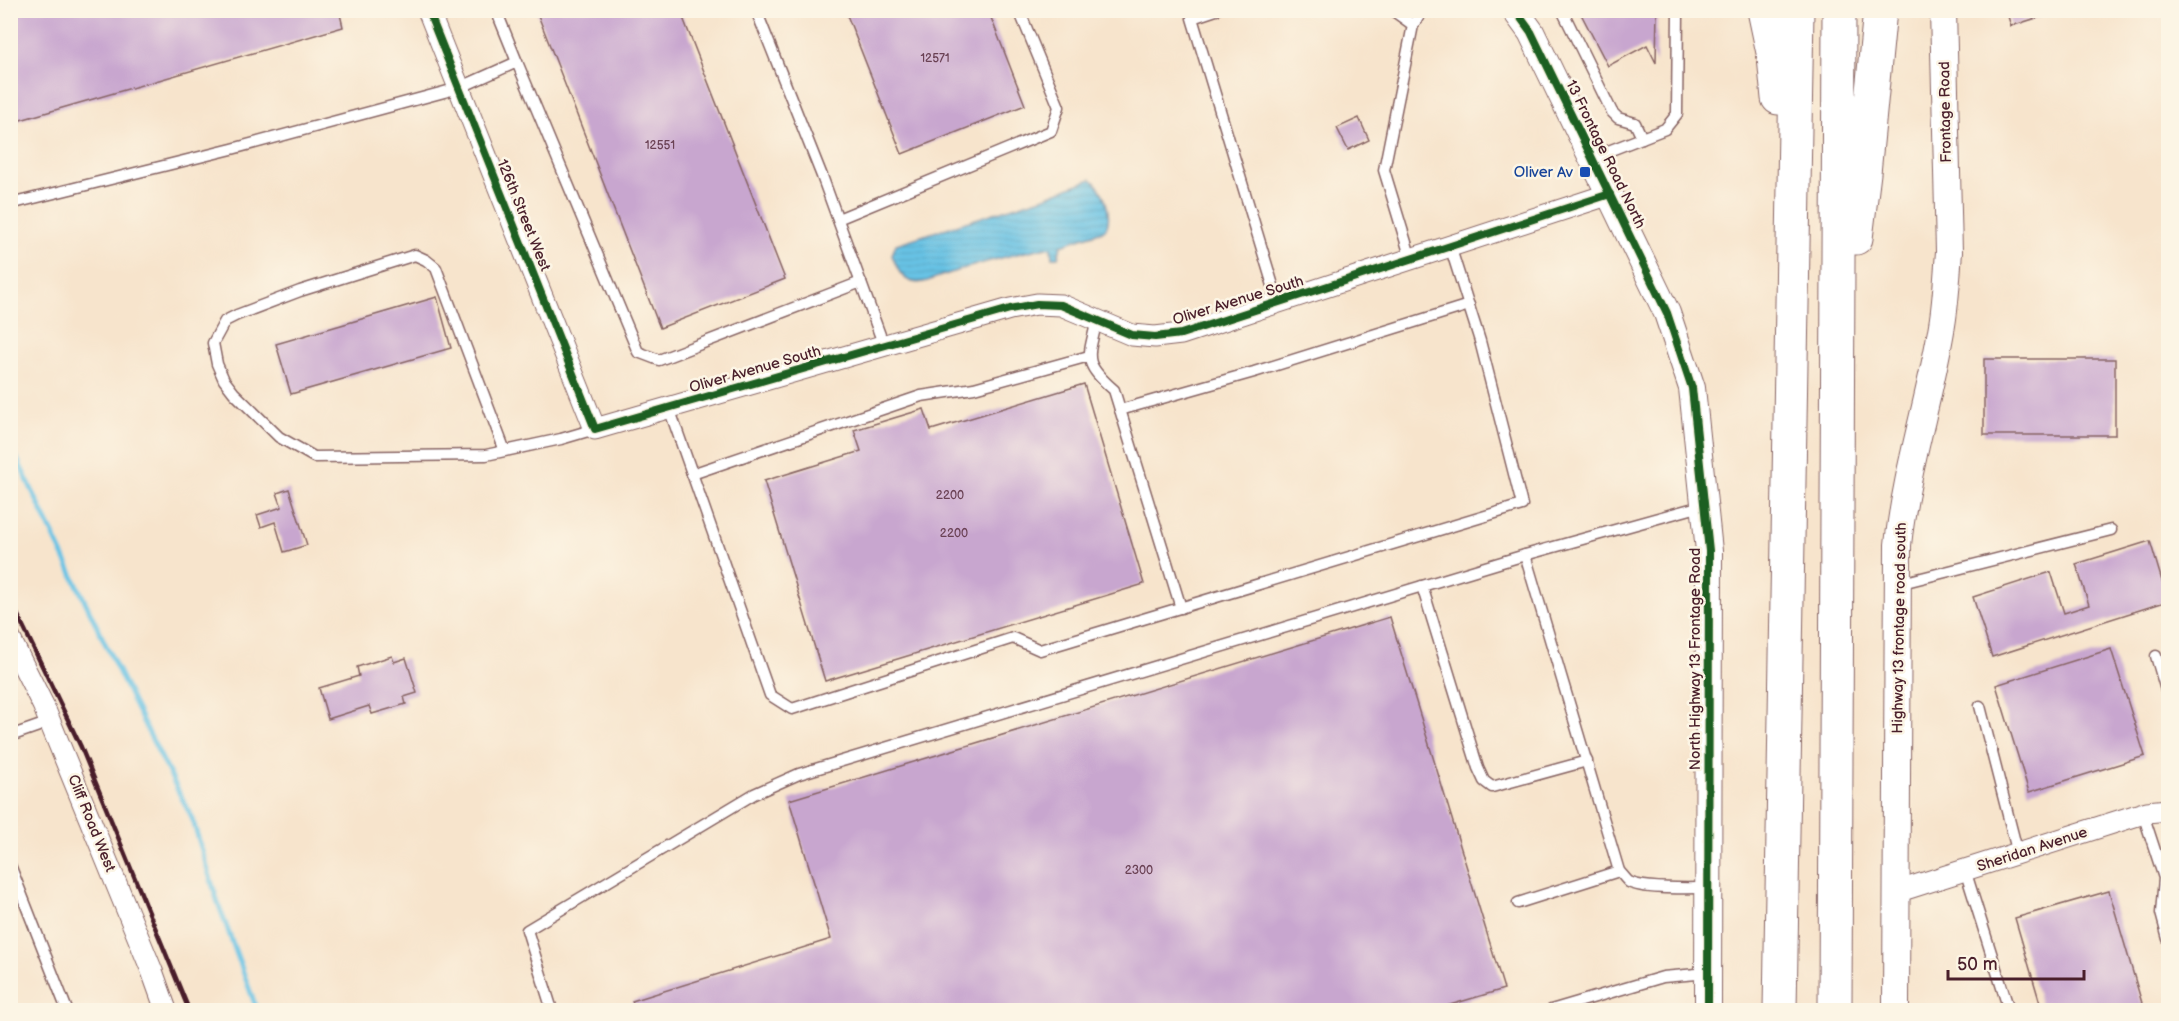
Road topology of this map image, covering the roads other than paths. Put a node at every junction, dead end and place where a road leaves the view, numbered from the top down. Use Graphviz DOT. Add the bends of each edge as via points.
graph roads {
  1 [pos="428,10"];
  2 [pos="496,10"];
  3 [pos="756,10"];
  4 [pos="1019,10"];
  5 [pos="1216,10"];
  6 [pos="1392,10"];
  7 [pos="1423,10"];
  8 [pos="1515,10"];
  9 [pos="1562,10"];
  10 [pos="1678,10"];
  11 [pos="1764,10"];
  12 [pos="1797,10"];
  13 [pos="1839,10"];
  14 [pos="1880,10"];
  15 [pos="1943,10"];
  16 [pos="1413,25"];
  17 [pos="517,62"];
  18 [pos="459,88"];
  19 [pos="1642,138"];
  20 [pos="1592,157"];
  21 [pos="1610,194"];
  22 [pos="10,204"];
  23 [pos="1947,214"];
  24 [pos="838,219"];
  25 [pos="1450,246"];
  26 [pos="1411,259"];
  27 [pos="861,282"];
  28 [pos="1792,293"];
  29 [pos="1278,302"];
  30 [pos="1469,305"];
  31 [pos="1667,313"];
  32 [pos="1097,320"];
  33 [pos="884,346"];
  34 [pos="1089,356"];
  35 [pos="1838,377"];
  36 [pos="669,408"];
  37 [pos="1120,410"];
  38 [pos="595,429"];
  39 [pos="505,451"];
  40 [pos="692,474"];
  41 [pos="1706,505"];
  42 [pos="2111,530"];
  43 [pos="1525,555"];
  44 [pos="1898,584"];
  45 [pos="1422,586"];
  46 [pos="1181,608"];
  47 [pos="13,650"];
  48 [pos="2156,656"];
  49 [pos="2169,697"];
  50 [pos="1980,706"];
  51 [pos="50,722"];
  52 [pos="10,736"];
  53 [pos="1587,761"];
  54 [pos="2169,810"];
  55 [pos="2143,814"];
  56 [pos="2018,854"];
  57 [pos="10,865"];
  58 [pos="1965,870"];
  59 [pos="1619,871"];
  60 [pos="1709,888"];
  61 [pos="1896,892"];
  62 [pos="1518,903"];
  63 [pos="2169,939"];
  64 [pos="1708,973"];
  65 [pos="67,1011"];
  66 [pos="166,1011"];
  67 [pos="552,1011"];
  68 [pos="1551,1011"];
  69 [pos="1708,1011"];
  70 [pos="1780,1011"];
  71 [pos="1835,1011"];
  72 [pos="1896,1011"];
  73 [pos="2009,1011"];
  1 -- 18 [label="street, 126th Street West"];
  2 -- 17 [label="lane"];
  3 -- 24 [label="lane"];
  4 -- 24 [label="lane" via="1059,107 1051,131"];
  5 -- 29 [label="lane" via="1192,18"];
  6 -- 16 [label="lane"];
  7 -- 16 [label="lane"];
  8 -- 20 [label="street, 13 Frontage Road North" via="1531,32"];
  9 -- 19 [label="lane" via="1612,112 1635,123"];
  10 -- 19 [label="lane" via="1677,114 1665,129"];
  11 -- 28 [label="highway" via="1782,131"];
  12 -- 28 [label="highway"];
  13 -- 35 [label="highway"];
  14 -- 35 [label="highway"];
  15 -- 23 [label="street, Frontage Road"];
  16 -- 26 [label="lane" via="1384,170"];
  17 -- 18 [label="lane"];
  17 -- 27 [label="lane" via="638,352 659,360"];
  18 -- 22 [label="lane"];
  18 -- 38 [label="street, 126th Street West"];
  19 -- 20 [label="lane"];
  20 -- 21 [label="street, 13 Frontage Road North"];
  21 -- 25 [label="street, Oliver Avenue South"];
  21 -- 31 [label="street, 13 Frontage Road North"];
  23 -- 44 [label="street, Highway 13 frontage road south" via="1949,252 1942,326 1902,505"];
  24 -- 27 [label="lane"];
  25 -- 26 [label="street, Oliver Avenue South"];
  25 -- 30 [label="lane"];
  26 -- 29 [label="street, Oliver Avenue South"];
  27 -- 33 [label="lane"];
  28 -- 70 [label="highway"];
  29 -- 32 [label="street, Oliver Avenue South" via="1181,334 1155,338 1132,335"];
  30 -- 37 [label="lane"];
  30 -- 46 [label="lane" via="1522,505"];
  31 -- 41 [label="street, North Highway 13 Frontage Road" via="1692,388"];
  32 -- 33 [label="street, Oliver Avenue South" via="1061,305 1036,304"];
  32 -- 34 [label="lane"];
  33 -- 36 [label="street, Oliver Avenue South"];
  34 -- 37 [label="lane" via="1096,374 1114,390"];
  34 -- 40 [label="lane" via="974,388 921,396"];
  35 -- 71 [label="highway"];
  36 -- 38 [label="street, Oliver Avenue South"];
  36 -- 40 [label="lane"];
  37 -- 46 [label="lane"];
  38 -- 39 [label="lane"];
  39 -- 39 [label="lane" via="486,455 314,458 279,437 234,393 217,364 213,342 225,321 237,315 415,255 436,268"];
  40 -- 46 [label="lane" via="770,695 792,709 1013,638 1040,650"];
  41 -- 43 [label="lane"];
  41 -- 60 [label="street, North Highway 13 Frontage Road"];
  42 -- 44 [label="lane"];
  43 -- 45 [label="lane"];
  43 -- 53 [label="lane"];
  44 -- 61 [label="street, Highway 13 frontage road south"];
  45 -- 53 [label="lane" via="1484,781 1492,787"];
  45 -- 67 [label="lane" via="799,774 754,794 527,930"];
  47 -- 51 [label="street, Cliff Road West"];
  48 -- 49 [label="lane"];
  50 -- 56 [label="lane"];
  51 -- 52 [label="lane"];
  51 -- 66 [label="street, Cliff Road West"];
  53 -- 59 [label="lane"];
  54 -- 55 [label="street, Sheridan Avenue"];
  55 -- 56 [label="street, Sheridan Avenue"];
  55 -- 63 [label="lane" via="2164,878 2161,913"];
  56 -- 58 [label="street, Sheridan Avenue"];
  57 -- 65 [label="lane"];
  58 -- 61 [label="street, Sheridan Avenue"];
  58 -- 73 [label="lane"];
  59 -- 60 [label="lane" via="1630,882 1640,884"];
  59 -- 62 [label="lane"];
  60 -- 64 [label="street, North Highway 13 Frontage Road"];
  61 -- 72 [label="street, Highway 13 frontage road south"];
  64 -- 68 [label="lane" via="1663,977"];
  64 -- 69 [label="street, North Highway 13 Frontage Road"];
}
